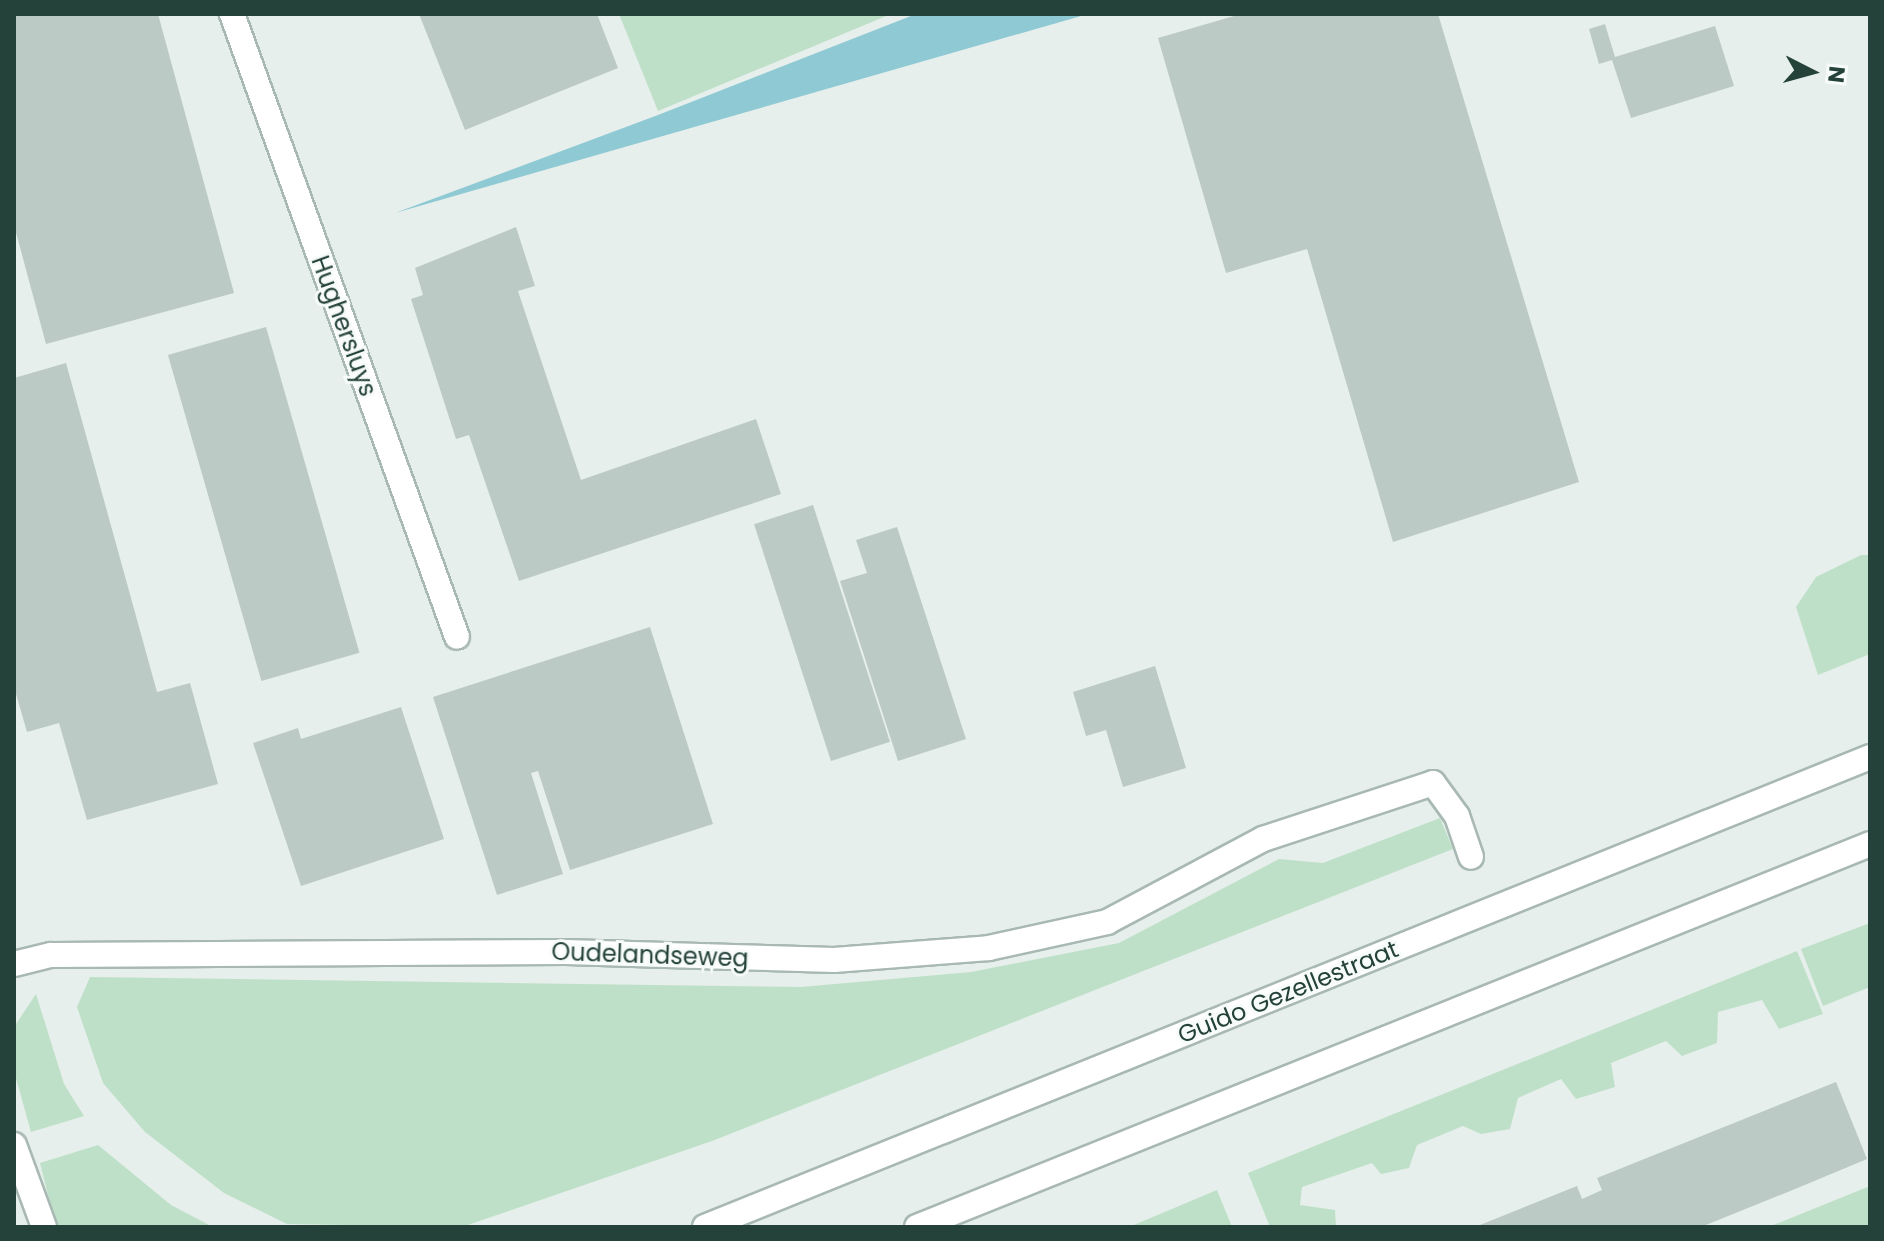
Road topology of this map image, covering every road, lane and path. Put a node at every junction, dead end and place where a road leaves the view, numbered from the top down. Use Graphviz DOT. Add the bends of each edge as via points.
graph roads {
  1 [pos="232,14"];
  2 [pos="457,637"];
  3 [pos="1870,757"];
  4 [pos="1870,844"];
  5 [pos="1471,857"];
  6 [pos="14,964"];
  7 [pos="14,1145"];
  8 [pos="44,1227"];
  9 [pos="705,1227"];
  10 [pos="917,1227"];
  1 -- 2 [label="main road, Hughersluys"];
  3 -- 9 [label="main road, Guido Gezellestraat"];
  4 -- 10 [label="main road"];
  5 -- 6 [label="main road, Oudelandseweg" via="1457,816 1433,783 1263,839 1107,922 989,948 834,960 551,952 51,955"];
  7 -- 8 [label="main road"];
}
